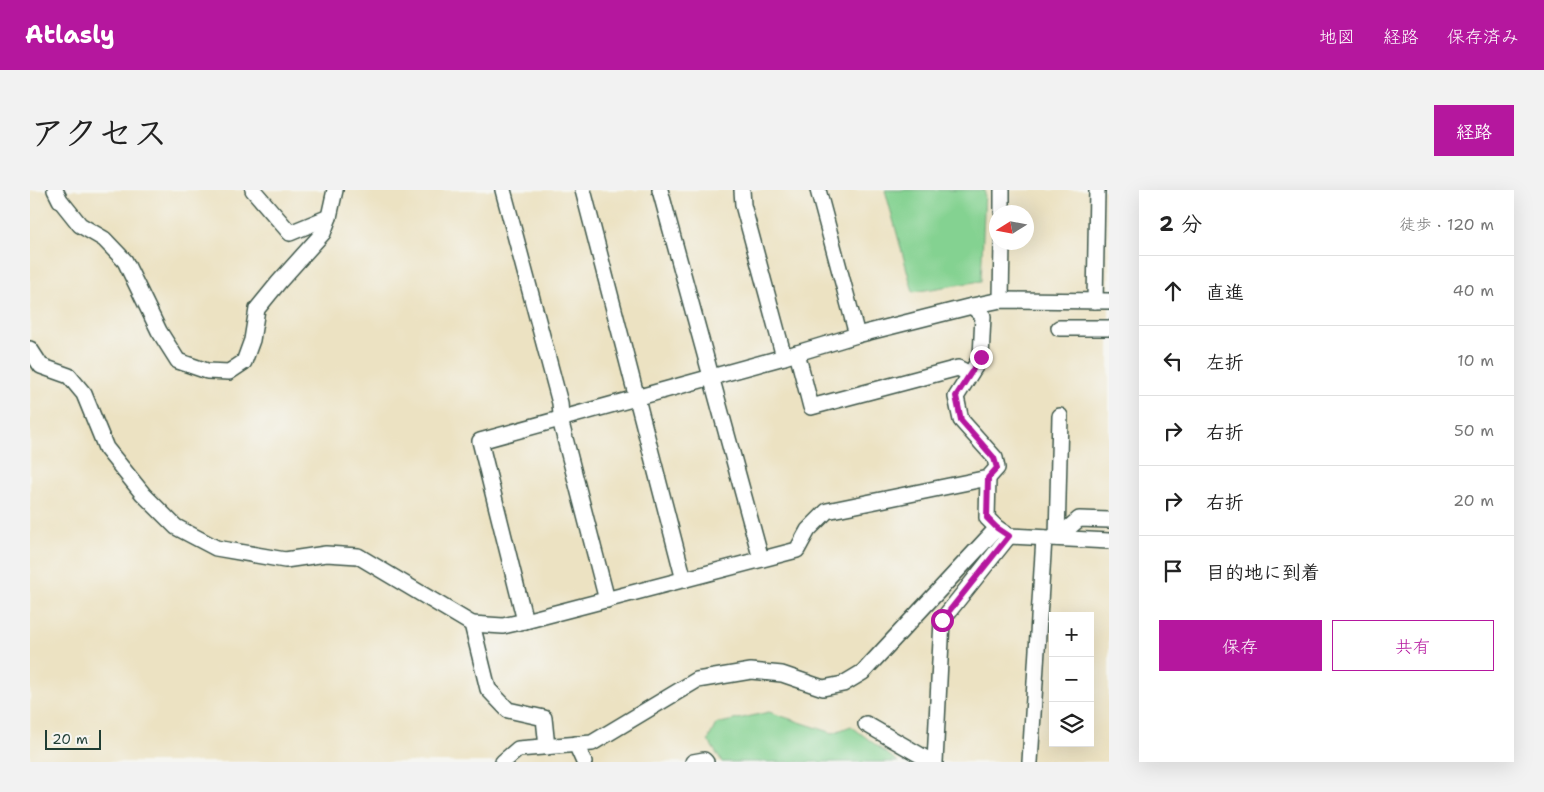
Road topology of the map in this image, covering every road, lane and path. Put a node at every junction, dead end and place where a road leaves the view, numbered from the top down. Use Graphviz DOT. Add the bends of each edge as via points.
graph roads {
  1 [pos="55,190"];
  2 [pos="253,190"];
  3 [pos="335,190"];
  4 [pos="503,190"];
  5 [pos="584,190"];
  6 [pos="660,190"];
  7 [pos="742,190"];
  8 [pos="818,190"];
  9 [pos="1002,190"];
  10 [pos="1097,190"];
  11 [pos="1002,205"];
  12 [pos="329,217"];
  13 [pos="1002,250"];
  14 [pos="1001,300"];
  15 [pos="1102,301"];
  16 [pos="972,306"];
  17 [pos="1059,328"];
  18 [pos="1109,328"];
  19 [pos="857,336"];
  20 [pos="30,349"];
  21 [pos="791,355"];
  22 [pos="970,374"];
  23 [pos="712,376"];
  24 [pos="637,397"];
  25 [pos="1060,416"];
  26 [pos="562,418"];
  27 [pos="988,478"];
  28 [pos="1109,520"];
  29 [pos="1003,532"];
  30 [pos="1050,538"];
  31 [pos="1109,541"];
  32 [pos="761,559"];
  33 [pos="684,580"];
  34 [pos="607,600"];
  35 [pos="525,622"];
  36 [pos="472,624"];
  37 [pos="866,724"];
  38 [pos="576,744"];
  39 [pos="547,747"];
  40 [pos="502,762"];
  41 [pos="584,762"];
  42 [pos="693,762"];
  43 [pos="706,762"];
  44 [pos="934,762"];
  45 [pos="1030,762"];
  1 -- 12 [label="street" via="80,225 104,240 125,261 178,361 207,371 229,372 244,362 252,340 257,309 323,233"];
  2 -- 12 [label="street" via="290,233"];
  3 -- 12 [label="street"];
  4 -- 26 [label="street"];
  5 -- 24 [label="street"];
  6 -- 23 [label="street"];
  7 -- 21 [label="street" via="743,205"];
  8 -- 19 [label="street"];
  9 -- 11 [label="street"];
  10 -- 15 [label="street"];
  13 -- 14 [label="street"];
  14 -- 15 [label="street"];
  14 -- 16 [label="street"];
  16 -- 19 [label="street"];
  16 -- 22 [label="street" via="982,316 981,357"];
  17 -- 18 [label="street"];
  19 -- 21 [label="street"];
  20 -- 36 [label="street" via="41,366 69,376 84,394 106,448 143,494 176,527 216,548 285,560 326,554 358,556"];
  21 -- 22 [label="street" via="811,407 958,368"];
  21 -- 23 [label="street"];
  22 -- 27 [label="street" via="956,396 961,420 994,458 997,468"];
  23 -- 24 [label="street"];
  23 -- 32 [label="street"];
  24 -- 26 [label="street"];
  24 -- 33 [label="street"];
  25 -- 30 [label="street"];
  26 -- 34 [label="street"];
  26 -- 35 [label="street" via="480,441"];
  27 -- 29 [label="street" via="987,518"];
  27 -- 32 [label="street" via="827,511 808,530 798,550"];
  28 -- 30 [label="street" via="1080,519"];
  29 -- 30 [label="street"];
  29 -- 38 [label="street" via="863,672 843,684 823,688 782,674 751,671 697,680 592,743"];
  29 -- 44 [label="street" via="942,620"];
  30 -- 31 [label="street"];
  30 -- 45 [label="street"];
  32 -- 33 [label="street"];
  33 -- 34 [label="street"];
  34 -- 35 [label="street"];
  35 -- 36 [label="street" via="503,626"];
  36 -- 39 [label="street" via="488,689 508,710 544,718"];
  37 -- 44 [label="street"];
  38 -- 39 [label="street"];
  38 -- 41 [label="street"];
  39 -- 40 [label="street" via="518,749"];
  42 -- 43 [label="street"];
}
